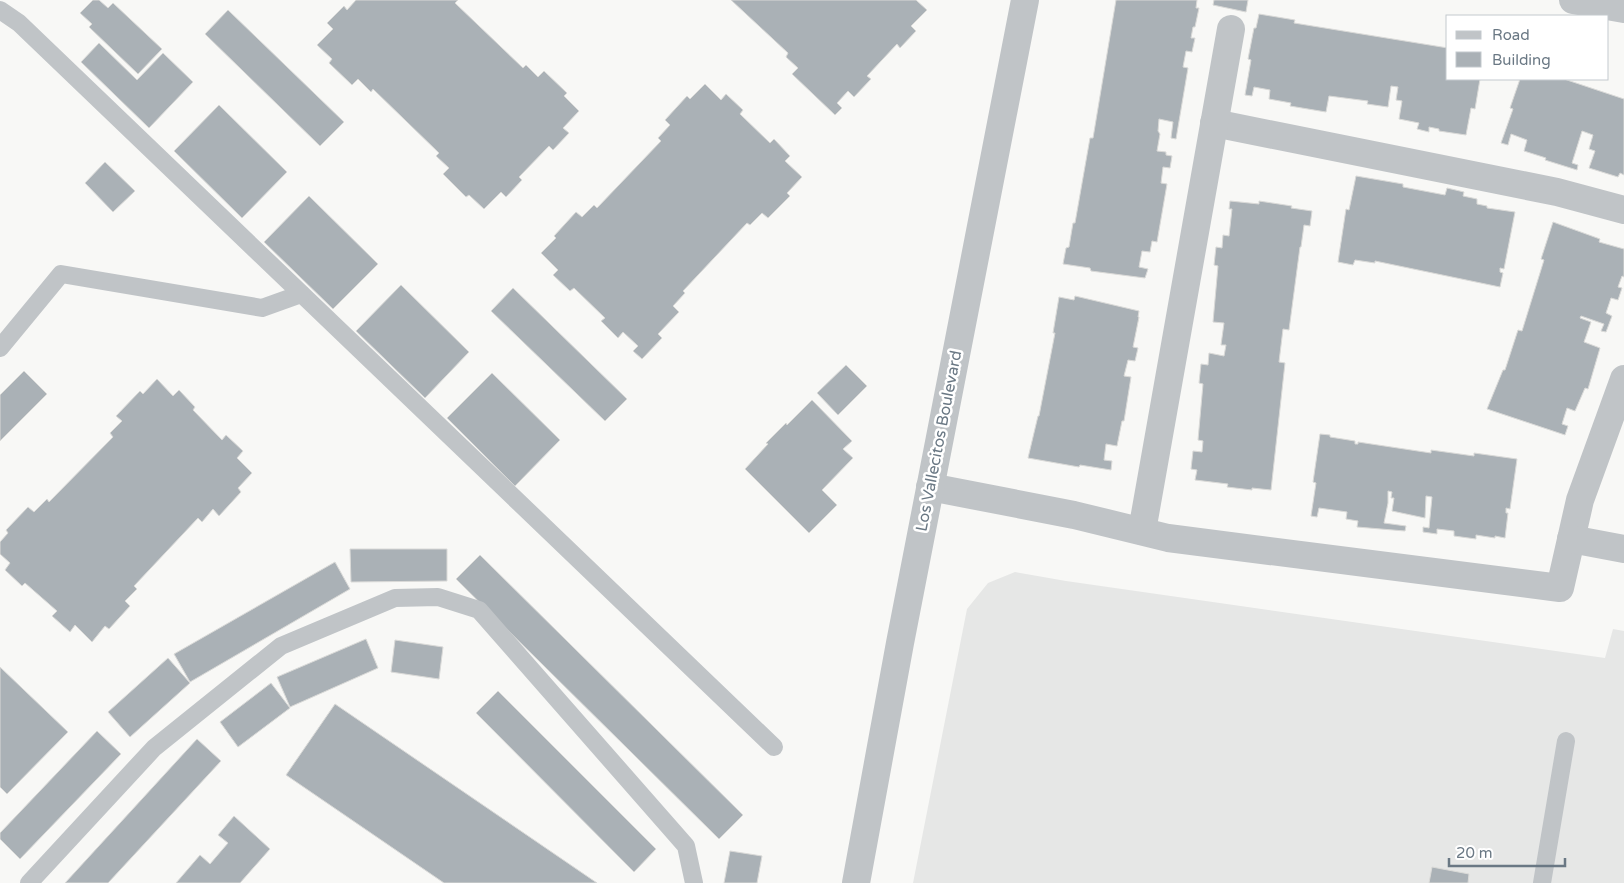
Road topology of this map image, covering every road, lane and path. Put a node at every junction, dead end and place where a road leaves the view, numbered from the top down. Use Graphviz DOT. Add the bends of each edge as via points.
graph roads {
  1 [pos="1025,0"];
  2 [pos="1573,0"];
  3 [pos="1624,9"];
  4 [pos="0,10"];
  5 [pos="1231,29"];
  6 [pos="1214,123"];
  7 [pos="1624,210"];
  8 [pos="301,294"];
  9 [pos="0,348"];
  10 [pos="1624,379"];
  11 [pos="930,487"];
  12 [pos="1142,531"];
  13 [pos="1571,539"];
  14 [pos="1624,549"];
  15 [pos="1566,741"];
  16 [pos="774,747"];
  17 [pos="29,883"];
  18 [pos="694,883"];
  19 [pos="856,883"];
  20 [pos="1542,883"];
  1 -- 11 [label="street, Los Vallecitos Boulevard"];
  2 -- 3 [label="street"];
  4 -- 8 [label="lane" via="19,23"];
  5 -- 6 [label="street"];
  6 -- 7 [label="street" via="1557,192"];
  6 -- 12 [label="street"];
  8 -- 9 [label="lane" via="262,308 61,274"];
  8 -- 16 [label="lane"];
  10 -- 13 [label="street" via="1580,500"];
  11 -- 12 [label="street"];
  11 -- 19 [label="street, Los Vallecitos Boulevard"];
  12 -- 13 [label="street" via="1168,538 1560,588"];
  13 -- 14 [label="street"];
  15 -- 20 [label="lane"];
  17 -- 18 [label="lane" via="154,748 281,646 395,598 438,597 479,610 686,846"];
}
